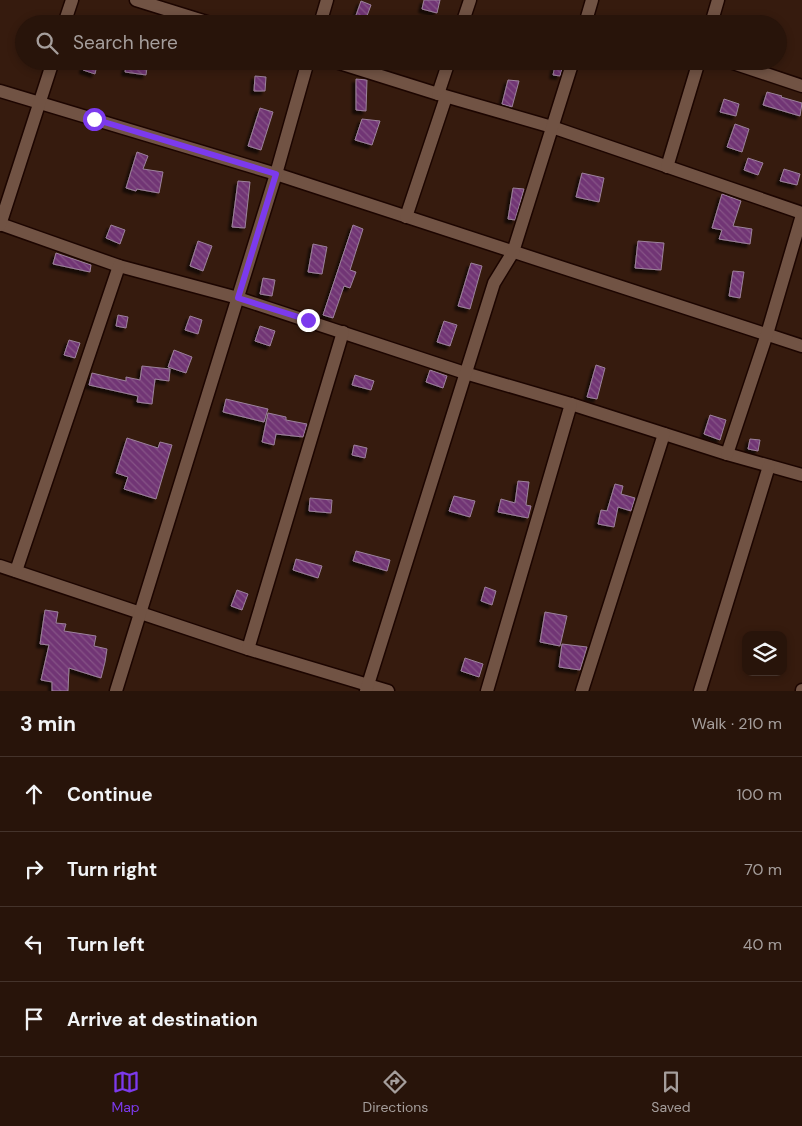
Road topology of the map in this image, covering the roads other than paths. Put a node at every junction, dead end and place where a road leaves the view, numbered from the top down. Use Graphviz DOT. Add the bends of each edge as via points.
graph roads {
  1 [pos="72,0"];
  2 [pos="136,0"];
  3 [pos="327,0"];
  4 [pos="470,0"];
  5 [pos="592,0"];
  6 [pos="718,0"];
  7 [pos="67,15"];
  8 [pos="184,15"];
  9 [pos="323,15"];
  10 [pos="465,15"];
  11 [pos="587,15"];
  12 [pos="714,15"];
  13 [pos="50,70"];
  14 [pos="305,70"];
  15 [pos="361,70"];
  16 [pos="448,70"];
  17 [pos="570,70"];
  18 [pos="696,70"];
  19 [pos="754,70"];
  20 [pos="802,86"];
  21 [pos="0,91"];
  22 [pos="442,96"];
  23 [pos="40,103"];
  24 [pos="552,127"];
  25 [pos="667,167"];
  26 [pos="276,174"];
  27 [pos="802,214"];
  28 [pos="406,217"];
  29 [pos="0,225"];
  30 [pos="513,252"];
  31 [pos="120,266"];
  32 [pos="238,298"];
  33 [pos="343,332"];
  34 [pos="767,334"];
  35 [pos="802,346"];
  36 [pos="466,373"];
  37 [pos="571,404"];
  38 [pos="664,434"];
  39 [pos="726,454"];
  40 [pos="769,466"];
  41 [pos="802,476"];
  42 [pos="0,566"];
  43 [pos="16,571"];
  44 [pos="140,613"];
  45 [pos="248,649"];
  46 [pos="366,688"];
  47 [pos="116,691"];
  48 [pos="388,691"];
  49 [pos="487,691"];
  50 [pos="582,691"];
  51 [pos="700,691"];
  1 -- 7 [label="street"];
  2 -- 8 [label="street"];
  3 -- 9 [label="street"];
  4 -- 10 [label="street"];
  5 -- 11 [label="street"];
  6 -- 12 [label="street"];
  13 -- 23 [label="street"];
  14 -- 26 [label="street"];
  15 -- 22 [label="street"];
  16 -- 22 [label="street"];
  17 -- 24 [label="street"];
  18 -- 25 [label="street"];
  19 -- 20 [label="street"];
  21 -- 23 [label="street"];
  22 -- 24 [label="street"];
  22 -- 28 [label="street"];
  23 -- 26 [label="street"];
  23 -- 29 [label="street"];
  24 -- 25 [label="street"];
  24 -- 30 [label="street"];
  25 -- 27 [label="street"];
  26 -- 28 [label="street"];
  26 -- 32 [label="street"];
  27 -- 34 [label="street"];
  28 -- 30 [label="street"];
  29 -- 31 [label="street"];
  30 -- 34 [label="street"];
  30 -- 36 [label="street" via="494,283"];
  31 -- 32 [label="street"];
  31 -- 43 [label="street"];
  32 -- 33 [label="street"];
  32 -- 44 [label="street"];
  33 -- 36 [label="street"];
  33 -- 45 [label="street"];
  34 -- 35 [label="street"];
  34 -- 39 [label="street"];
  36 -- 37 [label="street"];
  36 -- 46 [label="street"];
  37 -- 38 [label="street"];
  37 -- 49 [label="street"];
  38 -- 39 [label="street"];
  38 -- 50 [label="street"];
  39 -- 40 [label="street"];
  40 -- 41 [label="street"];
  40 -- 51 [label="street"];
  42 -- 43 [label="street"];
  43 -- 44 [label="street"];
  44 -- 45 [label="street"];
  44 -- 47 [label="street"];
  45 -- 46 [label="street"];
  46 -- 48 [label="street"];
}
